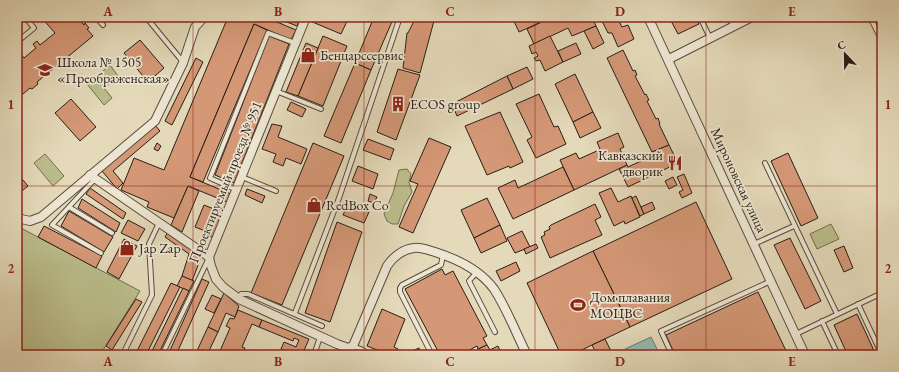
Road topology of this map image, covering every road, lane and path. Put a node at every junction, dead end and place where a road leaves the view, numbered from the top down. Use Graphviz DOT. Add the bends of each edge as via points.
graph roads {
  1 [pos="25,17"];
  2 [pos="96,17"];
  3 [pos="146,17"];
  4 [pos="204,17"];
  5 [pos="306,17"];
  6 [pos="400,17"];
  7 [pos="648,17"];
  8 [pos="700,17"];
  9 [pos="729,17"];
  10 [pos="752,17"];
  11 [pos="870,17"];
  12 [pos="103,25"];
  13 [pos="734,26"];
  14 [pos="296,38"];
  15 [pos="710,38"];
  16 [pos="882,41"];
  17 [pos="17,42"];
  18 [pos="668,59"];
  19 [pos="184,63"];
  20 [pos="276,91"];
  21 [pos="321,109"];
  22 [pos="764,163"];
  23 [pos="93,177"];
  24 [pos="242,177"];
  25 [pos="237,190"];
  26 [pos="276,190"];
  27 [pos="69,207"];
  28 [pos="17,218"];
  29 [pos="159,223"];
  30 [pos="794,226"];
  31 [pos="112,233"];
  32 [pos="754,244"];
  33 [pos="101,253"];
  34 [pos="444,255"];
  35 [pos="210,257"];
  36 [pos="477,272"];
  37 [pos="771,281"];
  38 [pos="882,293"];
  39 [pos="239,299"];
  40 [pos="858,304"];
  41 [pos="295,314"];
  42 [pos="837,314"];
  43 [pos="822,321"];
  44 [pos="322,326"];
  45 [pos="495,332"];
  46 [pos="796,334"];
  47 [pos="321,336"];
  48 [pos="353,346"];
  49 [pos="123,354"];
  50 [pos="162,355"];
  51 [pos="314,355"];
  52 [pos="369,355"];
  53 [pos="432,355"];
  54 [pos="527,355"];
  55 [pos="672,355"];
  56 [pos="805,355"];
  57 [pos="838,355"];
  58 [pos="882,355"];
  1 -- 17 [label="lane" via="34,28"];
  2 -- 12 [label="lane"];
  3 -- 19 [label="lane"];
  4 -- 19 [label="street" via="195,27"];
  5 -- 14 [label="street, Проектируемый проезд № 951"];
  6 -- 41 [label="lane" via="339,198"];
  7 -- 18 [label="street, Мироновская улица"];
  8 -- 15 [label="lane"];
  9 -- 13 [label="lane"];
  10 -- 13 [label="street"];
  11 -- 16 [label="lane"];
  13 -- 15 [label="street"];
  14 -- 20 [label="street, Проектируемый проезд № 951"];
  14 -- 25 [label="lane" via="268,33 210,178"];
  15 -- 18 [label="street"];
  18 -- 32 [label="street, Мироновская улица"];
  19 -- 23 [label="street" via="155,121"];
  20 -- 21 [label="lane"];
  20 -- 24 [label="street, Проектируемый проезд № 951"];
  22 -- 30 [label="lane"];
  23 -- 27 [label="lane"];
  23 -- 28 [label="street" via="40,217 30,221"];
  23 -- 29 [label="street"];
  24 -- 25 [label="street, Проектируемый проезд № 951"];
  24 -- 26 [label="lane"];
  25 -- 35 [label="street, Проектируемый проезд № 951"];
  27 -- 31 [label="lane"];
  27 -- 33 [label="lane" via="52,225"];
  29 -- 35 [label="street"];
  29 -- 49 [label="lane" via="149,244 152,295"];
  30 -- 32 [label="lane"];
  30 -- 42 [label="lane"];
  32 -- 37 [label="street, Мироновская улица"];
  34 -- 36 [label="street"];
  34 -- 48 [label="street" via="414,248 404,251 390,262 384,270"];
  34 -- 53 [label="lane" via="441,265 400,288"];
  35 -- 39 [label="street" via="215,282"];
  35 -- 50 [label="lane, Проектируемый проезд № 951"];
  36 -- 45 [label="lane" via="469,281"];
  36 -- 54 [label="street" via="494,289"];
  37 -- 46 [label="street, Мироновская улица"];
  37 -- 55 [label="lane" via="661,331"];
  38 -- 40 [label="lane"];
  39 -- 41 [label="lane" via="241,294 248,294"];
  39 -- 47 [label="street"];
  40 -- 42 [label="lane"];
  40 -- 58 [label="lane"];
  41 -- 44 [label="lane"];
  42 -- 43 [label="lane"];
  43 -- 46 [label="lane"];
  43 -- 57 [label="lane"];
  46 -- 56 [label="street, Мироновская улица"];
  47 -- 48 [label="street" via="348,348"];
  47 -- 51 [label="lane"];
  48 -- 52 [label="lane"];
}
